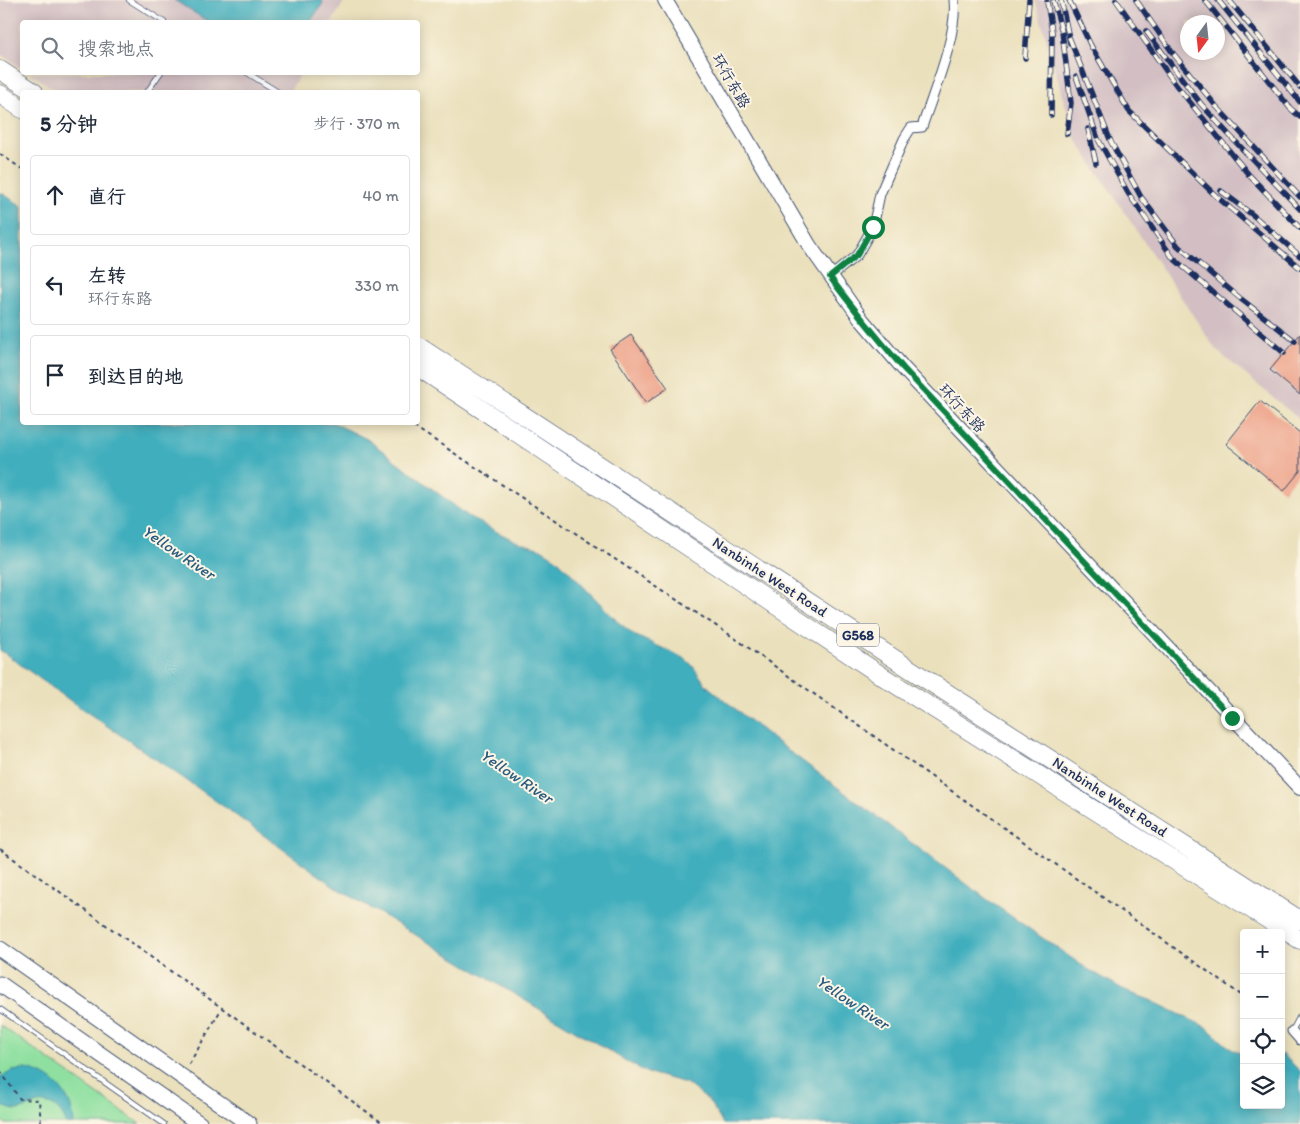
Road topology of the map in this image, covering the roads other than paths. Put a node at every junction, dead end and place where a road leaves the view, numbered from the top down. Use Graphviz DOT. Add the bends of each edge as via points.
graph roads {
  1 [pos="129,0"];
  2 [pos="665,0"];
  3 [pos="954,0"];
  4 [pos="161,20"];
  5 [pos="0,70"];
  6 [pos="159,75"];
  7 [pos="251,75"];
  8 [pos="31,90"];
  9 [pos="148,90"];
  10 [pos="275,90"];
  11 [pos="0,94"];
  12 [pos="20,108"];
  13 [pos="830,277"];
  14 [pos="420,347"];
  15 [pos="420,368"];
  16 [pos="1300,788"];
  17 [pos="1300,920"];
  18 [pos="1300,940"];
  19 [pos="0,949"];
  20 [pos="0,984"];
  21 [pos="0,1009"];
  22 [pos="1300,1016"];
  23 [pos="1292,1030"];
  24 [pos="1300,1040"];
  25 [pos="164,1124"];
  26 [pos="200,1124"];
  27 [pos="249,1124"];
  1 -- 4 [label="lane"];
  2 -- 13 [label="street, 环行东路"];
  3 -- 13 [label="street" via="950,40 922,127 911,128 904,139 880,194 873,227 857,255"];
  5 -- 8 [label="highway"];
  6 -- 9 [label="lane"];
  7 -- 10 [label="lane"];
  11 -- 12 [label="highway"];
  13 -- 16 [label="street, 环行东路" via="903,368"];
  14 -- 17 [label="highway, Nanbinhe West Road / G568"];
  15 -- 18 [label="highway, Nanbinhe West Road / G568" via="882,676"];
  19 -- 27 [label="main road"];
  20 -- 26 [label="main road"];
  21 -- 25 [label="lane"];
  22 -- 23 [label="lane"];
  23 -- 24 [label="street"];
}
